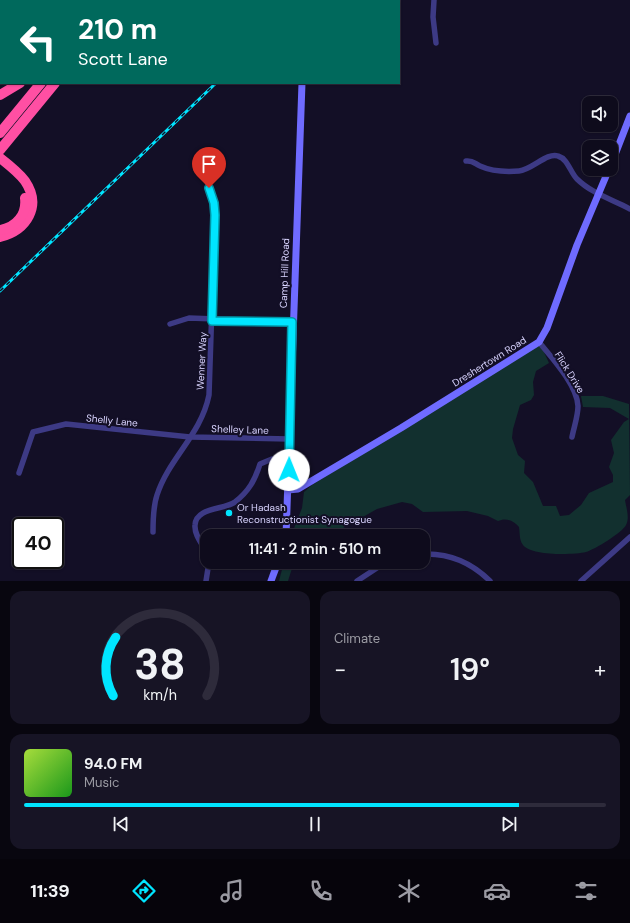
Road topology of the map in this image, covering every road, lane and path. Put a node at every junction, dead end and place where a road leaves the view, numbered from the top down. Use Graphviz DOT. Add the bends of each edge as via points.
graph roads {
  1 [pos="434,0"];
  2 [pos="436,43"];
  3 [pos="18,84"];
  4 [pos="40,84"];
  5 [pos="54,84"];
  6 [pos="302,84"];
  7 [pos="0,96"];
  8 [pos="630,116"];
  9 [pos="23,123"];
  10 [pos="0,133"];
  11 [pos="618,147"];
  12 [pos="0,150"];
  13 [pos="0,158"];
  14 [pos="466,161"];
  15 [pos="5,168"];
  16 [pos="606,176"];
  17 [pos="206,178"];
  18 [pos="599,194"];
  19 [pos="630,209"];
  20 [pos="0,230"];
  21 [pos="0,237"];
  22 [pos="212,321"];
  23 [pos="292,322"];
  24 [pos="170,324"];
  25 [pos="539,342"];
  26 [pos="190,437"];
  27 [pos="572,437"];
  28 [pos="289,439"];
  29 [pos="289,461"];
  30 [pos="19,473"];
  31 [pos="298,489"];
  32 [pos="288,490"];
  33 [pos="288,503"];
  34 [pos="286,529"];
  35 [pos="153,532"];
  36 [pos="630,537"];
  37 [pos="200,538"];
  38 [pos="430,555"];
  39 [pos="208,569"];
  40 [pos="275,569"];
  41 [pos="374,569"];
  42 [pos="206,581"];
  43 [pos="271,581"];
  44 [pos="356,581"];
  45 [pos="490,581"];
  46 [pos="581,581"];
  1 -- 2 [label="street"];
  3 -- 7 [label="highway"];
  4 -- 10 [label="highway"];
  5 -- 9 [label="highway"];
  6 -- 23 [label="street, Camp Hill Road"];
  8 -- 11 [label="street"];
  9 -- 12 [label="highway"];
  9 -- 13 [label="highway"];
  13 -- 15 [label="highway"];
  14 -- 18 [label="street" via="489,169 518,172 533,167 550,156 559,156 564,159 577,180"];
  15 -- 20 [label="highway" via="20,185 24,193 25,206 21,218 16,223"];
  15 -- 21 [label="highway" via="22,178 28,187 32,209 28,220 20,228"];
  16 -- 18 [label="street, Dreshertown Road"];
  17 -- 22 [label="street, Wenner Way" via="215,215"];
  18 -- 19 [label="street"];
  18 -- 25 [label="street, Dreshertown Road" via="547,328"];
  22 -- 23 [label="street"];
  22 -- 24 [label="street" via="189,318"];
  22 -- 26 [label="street, Wenner Way" via="209,395 204,415"];
  23 -- 28 [label="street, Camp Hill Road"];
  25 -- 27 [label="street, Flick Drive" via="559,366 576,396 578,412"];
  25 -- 31 [label="street, Dreshertown Road"];
  26 -- 28 [label="street, Shelley Lane"];
  26 -- 30 [label="street, Shelly Lane" via="66,424 34,432"];
  26 -- 35 [label="street, Wenner Way" via="161,485 153,511"];
  28 -- 29 [label="street, Camp Hill Road"];
  29 -- 32 [label="street, Camp Hill Road"];
  29 -- 37 [label="street" via="272,459 260,464 254,483 241,497 226,507 200,515 196,520 196,530"];
  31 -- 32 [label="street, Dreshertown Road"];
  31 -- 33 [label="street"];
  32 -- 33 [label="street, Camp Hill Road"];
  33 -- 34 [label="street, Camp Hill Road"];
  36 -- 46 [label="street"];
  38 -- 45 [label="street" via="451,557 467,563"];
  39 -- 42 [label="street"];
  40 -- 43 [label="street"];
  41 -- 44 [label="street"];
}
